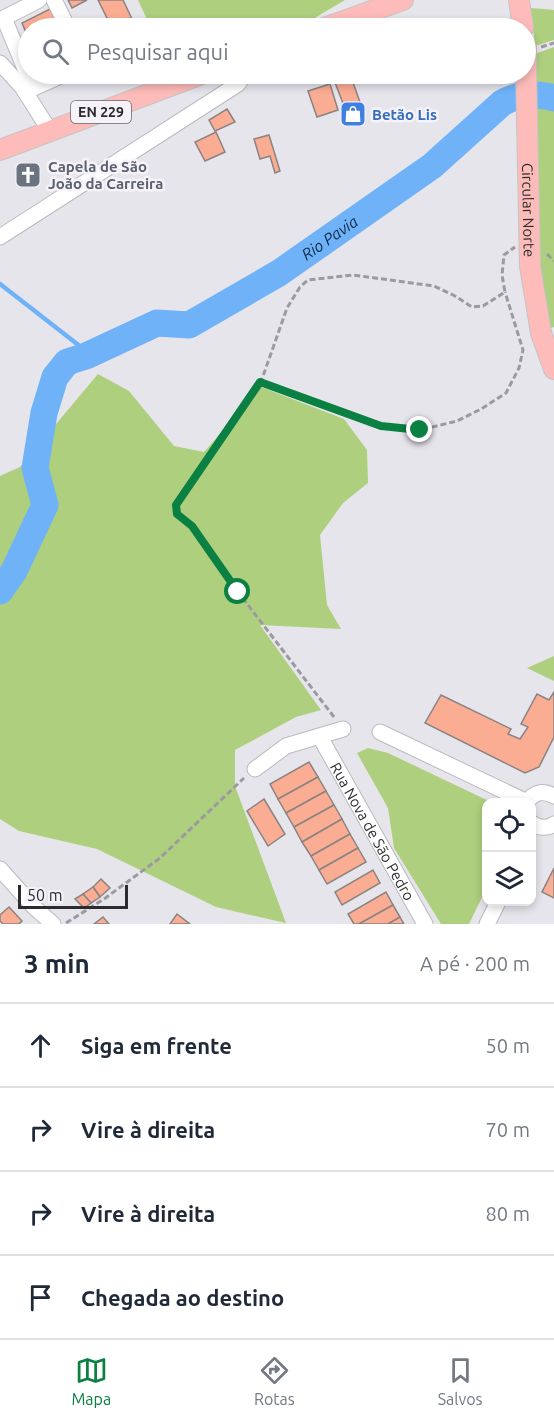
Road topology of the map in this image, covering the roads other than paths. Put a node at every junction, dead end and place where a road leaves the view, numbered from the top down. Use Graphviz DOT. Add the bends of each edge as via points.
graph roads {
  1 [pos="39,0"];
  2 [pos="54,0"];
  3 [pos="378,0"];
  4 [pos="403,0"];
  5 [pos="519,0"];
  6 [pos="63,18"];
  7 [pos="351,18"];
  8 [pos="354,18"];
  9 [pos="522,18"];
  10 [pos="18,58"];
  11 [pos="0,63"];
  12 [pos="18,80"];
  13 [pos="23,84"];
  14 [pos="27,84"];
  15 [pos="42,84"];
  16 [pos="175,84"];
  17 [pos="238,84"];
  18 [pos="526,84"];
  19 [pos="29,90"];
  20 [pos="50,131"];
  21 [pos="0,150"];
  22 [pos="0,237"];
  23 [pos="554,369"];
  24 [pos="343,729"];
  25 [pos="380,732"];
  26 [pos="320,737"];
  27 [pos="255,769"];
  28 [pos="552,791"];
  29 [pos="519,798"];
  30 [pos="531,798"];
  31 [pos="554,824"];
  32 [pos="536,827"];
  33 [pos="0,869"];
  34 [pos="496,906"];
  35 [pos="53,924"];
  36 [pos="425,924"];
  37 [pos="487,924"];
  1 -- 10 [label="street" via="4,18"];
  2 -- 6 [label="street"];
  3 -- 7 [label="main road"];
  4 -- 8 [label="main road"];
  5 -- 9 [label="main road"];
  11 -- 12 [label="street"];
  13 -- 19 [label="street"];
  14 -- 19 [label="street"];
  15 -- 19 [label="street"];
  16 -- 20 [label="main road, EN 229"];
  17 -- 22 [label="street"];
  18 -- 23 [label="main road, Circular Norte, bridge" via="530,266 541,333"];
  19 -- 20 [label="street"];
  20 -- 21 [label="main road, EN 229"];
  24 -- 26 [label="street"];
  25 -- 29 [label="street"];
  26 -- 27 [label="street" via="286,746"];
  26 -- 36 [label="street, Rua Nova de São Pedro"];
  28 -- 30 [label="street"];
  31 -- 32 [label="street"];
  33 -- 35 [label="street"];
  34 -- 37 [label="street"];
}
